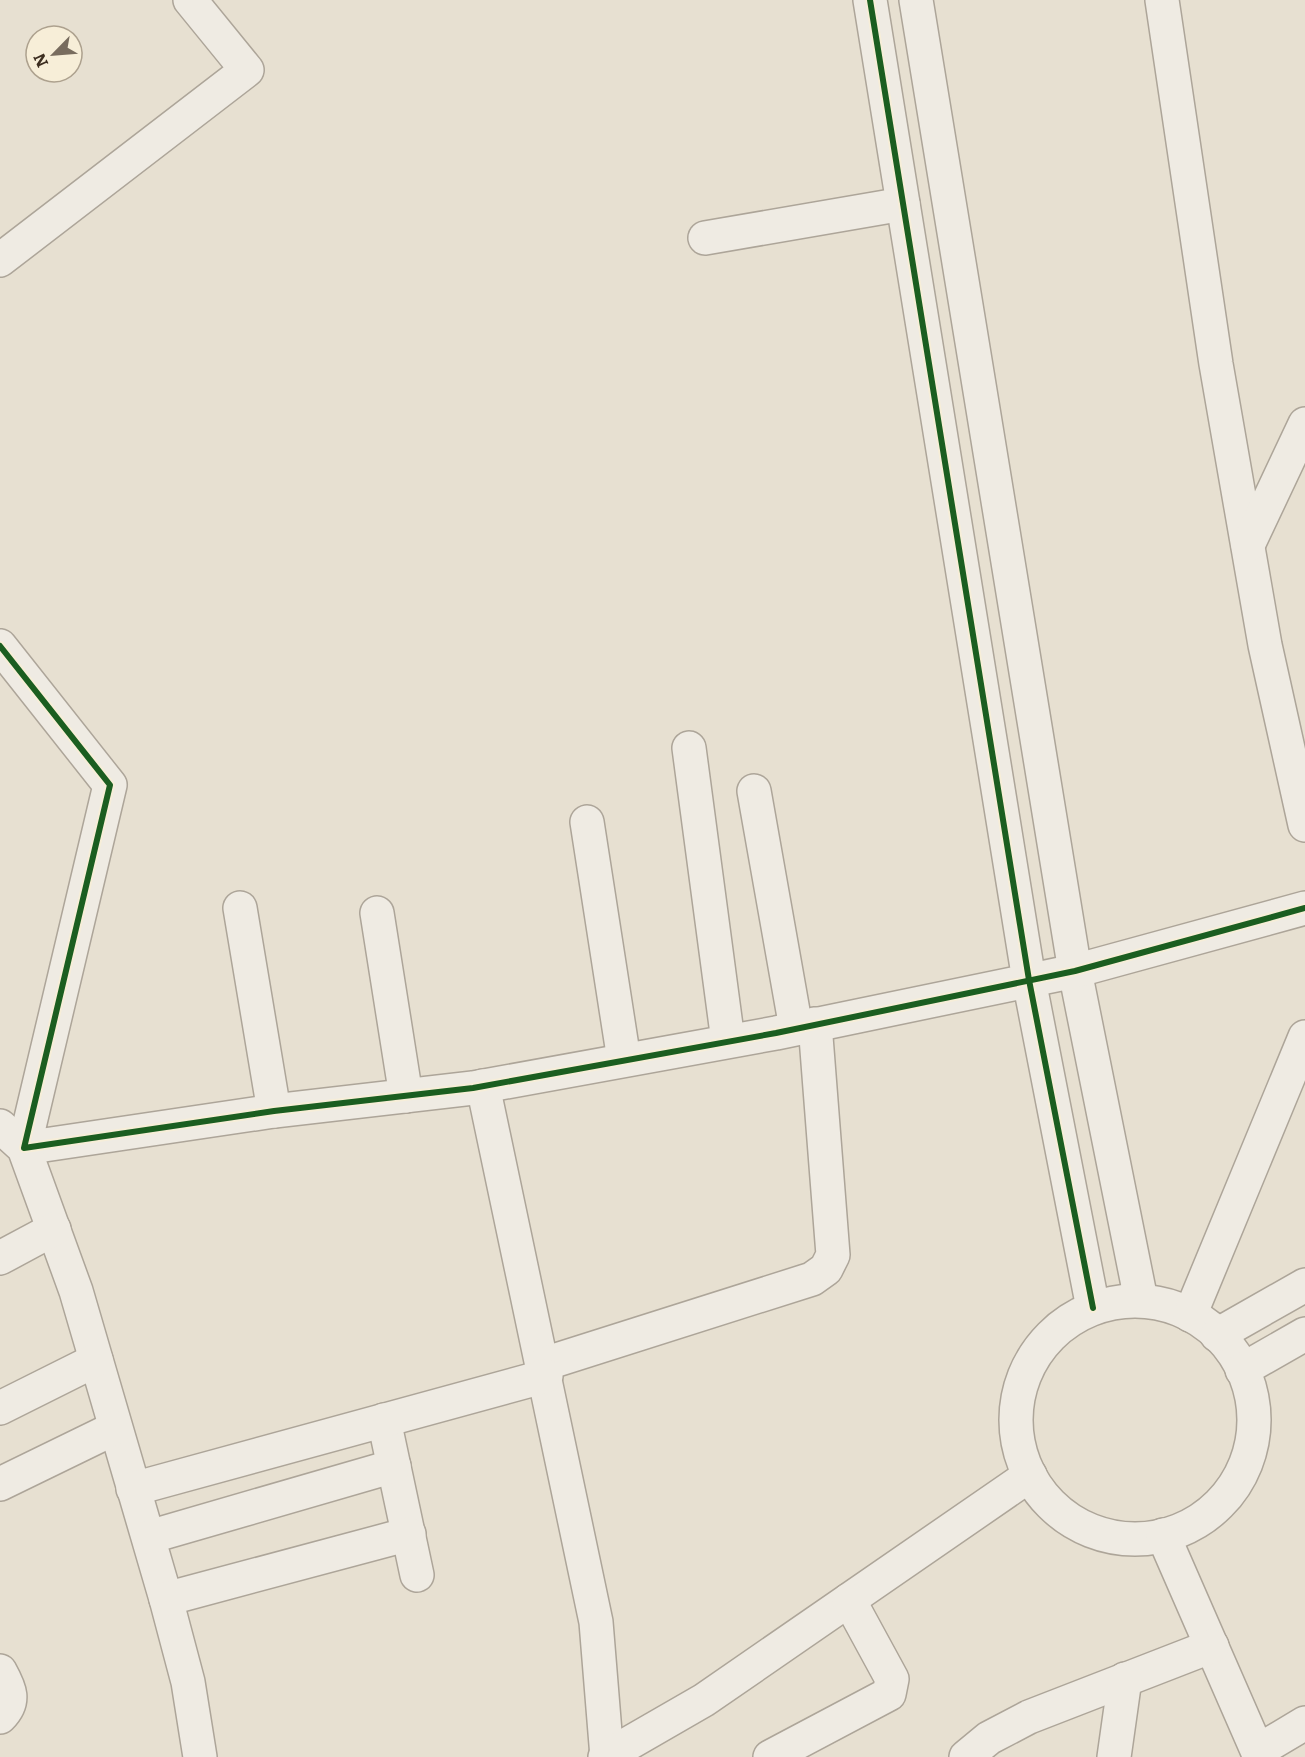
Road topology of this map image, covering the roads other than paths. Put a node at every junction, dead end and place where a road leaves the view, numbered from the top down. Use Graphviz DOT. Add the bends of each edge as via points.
graph roads {
  1 [pos="190,0"];
  2 [pos="870,0"];
  3 [pos="916,0"];
  4 [pos="1162,0"];
  5 [pos="903,204"];
  6 [pos="705,238"];
  7 [pos="0,260"];
  8 [pos="1305,424"];
  9 [pos="1248,545"];
  10 [pos="0,646"];
  11 [pos="688,748"];
  12 [pos="754,791"];
  13 [pos="586,822"];
  14 [pos="1305,825"];
  15 [pos="240,908"];
  16 [pos="1305,908"];
  17 [pos="377,913"];
  18 [pos="1075,971"];
  19 [pos="1029,980"];
  20 [pos="806,1026"];
  21 [pos="1305,1036"];
  22 [pos="728,1041"];
  23 [pos="624,1060"];
  24 [pos="483,1086"];
  25 [pos="406,1096"];
  26 [pos="274,1111"];
  27 [pos="12,1137"];
  28 [pos="54,1229"];
  29 [pos="0,1258"];
  30 [pos="1305,1285"];
  31 [pos="1141,1300"];
  32 [pos="1093,1308"];
  33 [pos="1190,1315"];
  34 [pos="1305,1334"];
  35 [pos="1217,1335"];
  36 [pos="96,1360"];
  37 [pos="545,1370"];
  38 [pos="1242,1370"];
  39 [pos="0,1408"];
  40 [pos="384,1420"];
  41 [pos="116,1428"];
  42 [pos="394,1466"];
  43 [pos="1030,1475"];
  44 [pos="0,1484"];
  45 [pos="133,1489"];
  46 [pos="409,1534"];
  47 [pos="1163,1535"];
  48 [pos="149,1537"];
  49 [pos="417,1575"];
  50 [pos="166,1599"];
  51 [pos="849,1600"];
  52 [pos="1212,1646"];
  53 [pos="0,1671"];
  54 [pos="1125,1679"];
  55 [pos="0,1717"];
  56 [pos="1305,1724"];
  57 [pos="1259,1754"];
  58 [pos="200,1757"];
  59 [pos="606,1757"];
  60 [pos="770,1757"];
  61 [pos="966,1757"];
  62 [pos="1114,1757"];
  1 -- 7 [label="street" via="247,70"];
  2 -- 5 [label="street"];
  3 -- 18 [label="street"];
  4 -- 9 [label="street" via="1216,364"];
  5 -- 6 [label="street"];
  5 -- 19 [label="street"];
  8 -- 9 [label="street"];
  9 -- 14 [label="street" via="1265,645"];
  10 -- 27 [label="street" via="110,785"];
  11 -- 22 [label="street"];
  12 -- 20 [label="street"];
  13 -- 23 [label="street"];
  15 -- 26 [label="street"];
  16 -- 18 [label="street"];
  17 -- 25 [label="street"];
  18 -- 19 [label="street"];
  18 -- 31 [label="street"];
  19 -- 20 [label="street"];
  19 -- 32 [label="street"];
  20 -- 22 [label="street"];
  20 -- 37 [label="street" via="833,1255 826,1269 812,1279"];
  21 -- 33 [label="street"];
  22 -- 23 [label="street"];
  23 -- 24 [label="street"];
  24 -- 25 [label="street"];
  24 -- 37 [label="street"];
  25 -- 26 [label="street"];
  26 -- 27 [label="street"];
  27 -- 28 [label="street"];
  28 -- 29 [label="street"];
  28 -- 36 [label="street"];
  30 -- 35 [label="street"];
  31 -- 32 [label="street"];
  31 -- 33 [label="street" via="1178,1308"];
  32 -- 43 [label="street" via="1068,1319 1040,1345 1022,1379 1015,1416 1020,1455"];
  33 -- 35 [label="street"];
  34 -- 38 [label="street"];
  35 -- 38 [label="street" via="1238,1359"];
  36 -- 39 [label="street"];
  36 -- 41 [label="street"];
  37 -- 40 [label="street"];
  37 -- 59 [label="street" via="596,1622"];
  38 -- 47 [label="street" via="1252,1396 1253,1437 1241,1476 1216,1508 1182,1530"];
  40 -- 42 [label="street"];
  40 -- 45 [label="street"];
  41 -- 44 [label="street"];
  41 -- 45 [label="street"];
  42 -- 46 [label="street"];
  42 -- 48 [label="street"];
  43 -- 47 [label="street" via="1037,1489 1066,1518 1102,1536 1143,1540"];
  43 -- 51 [label="street"];
  45 -- 48 [label="street"];
  46 -- 49 [label="street"];
  46 -- 50 [label="street"];
  47 -- 52 [label="street"];
  48 -- 50 [label="street"];
  50 -- 58 [label="street" via="188,1682"];
  51 -- 59 [label="street" via="704,1700"];
  51 -- 60 [label="street" via="892,1678 889,1694"];
  52 -- 54 [label="street"];
  52 -- 57 [label="street"];
  53 -- 55 [label="street" via="11,1692 10,1704"];
  54 -- 61 [label="street" via="1029,1717 989,1738"];
  54 -- 62 [label="street"];
  56 -- 57 [label="street"];
}
